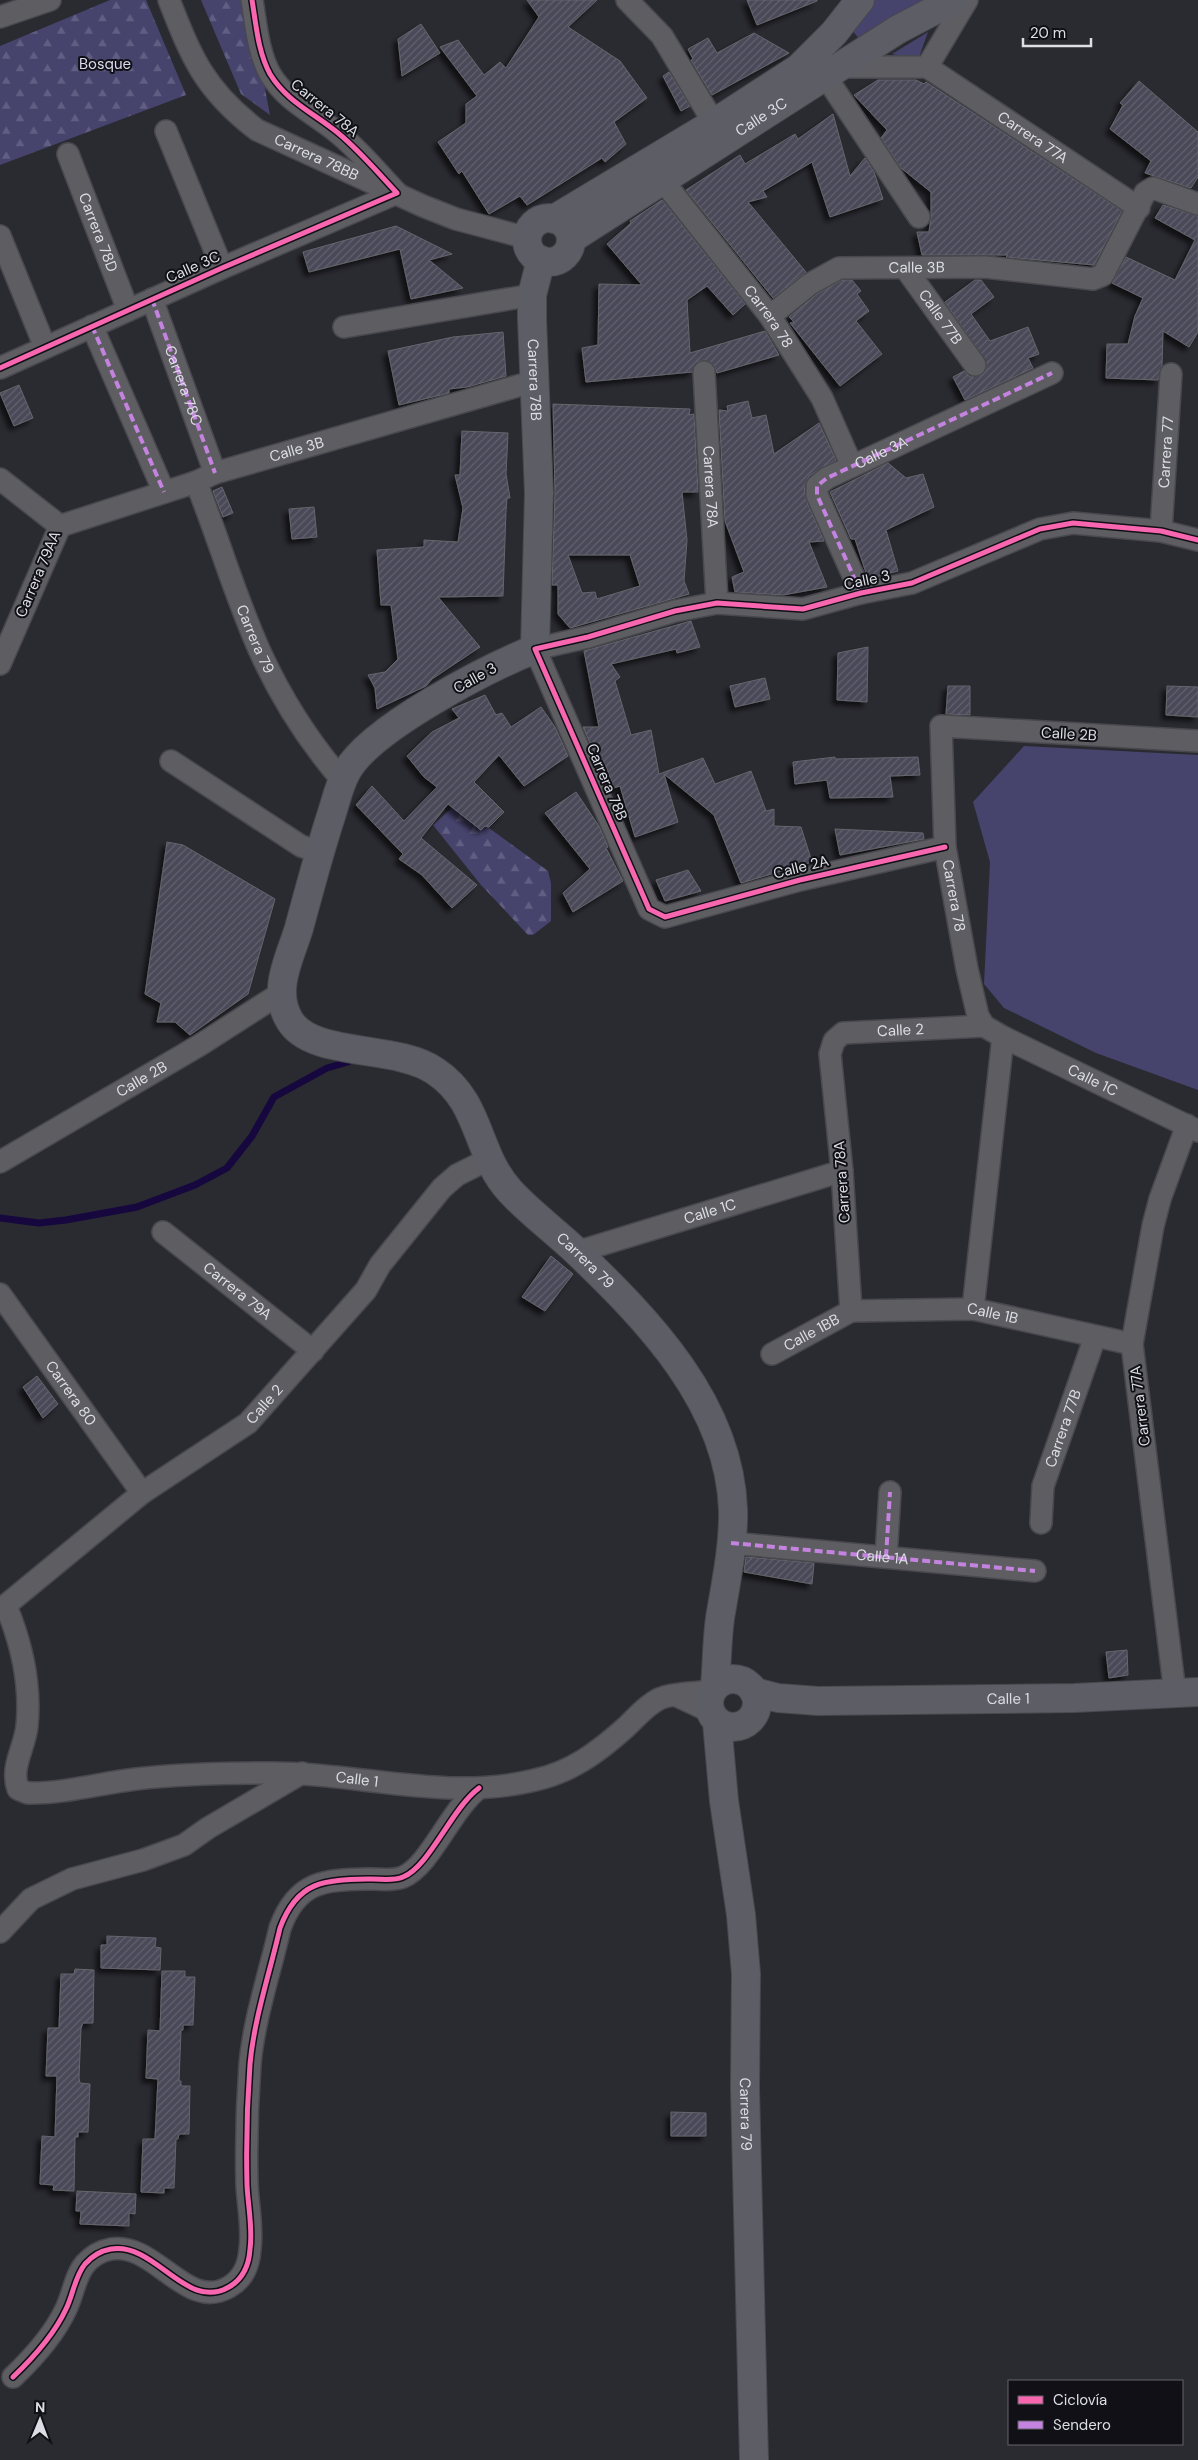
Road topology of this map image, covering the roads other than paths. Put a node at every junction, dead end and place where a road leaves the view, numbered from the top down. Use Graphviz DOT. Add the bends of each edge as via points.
graph roads {
  1 [pos="50,0"];
  2 [pos="169,0"];
  3 [pos="252,0"];
  4 [pos="627,0"];
  5 [pos="954,0"];
  6 [pos="966,0"];
  7 [pos="856,5"];
  8 [pos="0,17"];
  9 [pos="824,43"];
  10 [pos="927,68"];
  11 [pos="833,72"];
  12 [pos="714,123"];
  13 [pos="166,131"];
  14 [pos="68,154"];
  15 [pos="663,180"];
  16 [pos="397,193"];
  17 [pos="1198,204"];
  18 [pos="1139,208"];
  19 [pos="919,217"];
  20 [pos="554,219"];
  21 [pos="0,236"];
  22 [pos="571,239"];
  23 [pos="534,249"];
  24 [pos="222,268"];
  25 [pos="906,269"];
  26 [pos="532,295"];
  27 [pos="152,299"];
  28 [pos="128,310"];
  29 [pos="770,316"];
  30 [pos="92,326"];
  31 [pos="344,327"];
  32 [pos="45,347"];
  33 [pos="975,364"];
  34 [pos="0,368"];
  35 [pos="704,372"];
  36 [pos="1052,373"];
  37 [pos="1171,374"];
  38 [pos="535,381"];
  39 [pos="852,466"];
  40 [pos="215,473"];
  41 [pos="0,480"];
  42 [pos="196,482"];
  43 [pos="164,492"];
  44 [pos="60,526"];
  45 [pos="1161,531"];
  46 [pos="1198,540"];
  47 [pos="861,593"];
  48 [pos="717,603"];
  49 [pos="535,648"];
  50 [pos="0,664"];
  51 [pos="941,726"];
  52 [pos="1198,741"];
  53 [pos="171,761"];
  54 [pos="342,780"];
  55 [pos="945,847"];
  56 [pos="319,852"];
  57 [pos="665,918"];
  58 [pos="281,993"];
  59 [pos="984,1026"];
  60 [pos="1003,1036"];
  61 [pos="830,1054"];
  62 [pos="1193,1128"];
  63 [pos="489,1159"];
  64 [pos="0,1162"];
  65 [pos="842,1171"];
  66 [pos="163,1232"];
  67 [pos="577,1252"];
  68 [pos="0,1294"];
  69 [pos="973,1309"];
  70 [pos="851,1311"];
  71 [pos="1095,1337"];
  72 [pos="1132,1344"];
  73 [pos="313,1351"];
  74 [pos="772,1354"];
  75 [pos="890,1492"];
  76 [pos="142,1493"];
  77 [pos="1041,1523"];
  78 [pos="731,1543"];
  79 [pos="886,1557"];
  80 [pos="1035,1571"];
  81 [pos="3,1608"];
  82 [pos="1187,1692"];
  83 [pos="729,1703"];
  84 [pos="303,1773"];
  85 [pos="479,1788"];
  86 [pos="0,1932"];
  87 [pos="13,2377"];
  88 [pos="754,2460"];
  1 -- 8 [label="street"];
  2 -- 16 [label="street, Carrera 78BB" via="204,78 238,116 256,130 282,143"];
  3 -- 16 [label="street, Carrera 78A" via="261,47 270,72 282,90 297,105 338,133"];
  4 -- 12 [label="street" via="662,36"];
  5 -- 11 [label="main road, Calle 3C" via="897,30"];
  6 -- 10 [label="street"];
  7 -- 9 [label="main road, Calle 3C"];
  9 -- 11 [label="main road"];
  9 -- 12 [label="main road, Calle 3C" via="799,68"];
  10 -- 11 [label="street"];
  10 -- 18 [label="street, Carrera 77A"];
  11 -- 15 [label="main road, Calle 3C"];
  11 -- 19 [label="street"];
  12 -- 20 [label="main road, Calle 3C"];
  13 -- 24 [label="street"];
  14 -- 28 [label="street, Carrera 78D"];
  15 -- 22 [label="main road, Calle 3C"];
  15 -- 29 [label="street, Carrera 78"];
  16 -- 23 [label="street, Carrera 78BB"];
  16 -- 24 [label="street, Calle 3C"];
  17 -- 18 [label="street" via="1153,188 1145,193"];
  18 -- 25 [label="street, Calle 3B" via="1103,275 1093,279 985,267"];
  20 -- 22 [label="main road" via="566,226"];
  20 -- 23 [label="main road" via="539,221 530,231"];
  21 -- 32 [label="street"];
  22 -- 23 [label="main road" via="567,253 551,262"];
  23 -- 26 [label="main road, Carrera 78B"];
  24 -- 27 [label="street, Calle 3C"];
  25 -- 29 [label="street, Calle 3B" via="839,268 810,284"];
  25 -- 33 [label="street, Calle 77B"];
  26 -- 31 [label="street"];
  26 -- 38 [label="main road, Carrera 78B"];
  27 -- 28 [label="street, Calle 3C"];
  27 -- 40 [label="street, Carrera 78C"];
  28 -- 30 [label="street, Calle 3C"];
  29 -- 39 [label="street, Carrera 78" via="822,398"];
  30 -- 32 [label="street, Calle 3C"];
  30 -- 43 [label="street"];
  32 -- 34 [label="street, Calle 3C"];
  35 -- 48 [label="street, Carrera 78A"];
  36 -- 39 [label="street, Calle 3A"];
  37 -- 45 [label="street, Carrera 77"];
  38 -- 40 [label="street, Calle 3B"];
  38 -- 49 [label="main road, Carrera 78B" via="539,493"];
  39 -- 47 [label="street, Calle 3A" via="817,486 817,496"];
  40 -- 42 [label="street, Calle 3B"];
  41 -- 44 [label="street, Carrera 79AA"];
  42 -- 43 [label="street, Calle 3B"];
  42 -- 54 [label="street, Carrera 79" via="262,655 281,694"];
  43 -- 44 [label="street, Calle 3B"];
  44 -- 50 [label="street, Carrera 79AA"];
  45 -- 46 [label="street, Calle 3"];
  45 -- 47 [label="street, Calle 3" via="1074,523 1040,529 912,583"];
  47 -- 48 [label="street, Calle 3" via="803,609"];
  48 -- 49 [label="street, Calle 3"];
  49 -- 54 [label="main road, Calle 3" via="470,681 398,724 368,745"];
  49 -- 57 [label="street, Carrera 78B" via="649,909"];
  51 -- 52 [label="street, Calle 2B"];
  51 -- 55 [label="street, Carrera 78"];
  53 -- 56 [label="street" via="301,846"];
  54 -- 56 [label="main road, Calle 3"];
  55 -- 57 [label="street, Calle 2A" via="800,880"];
  55 -- 59 [label="street, Carrera 78" via="974,1004"];
  56 -- 58 [label="main road, Calle 3" via="284,972"];
  58 -- 63 [label="main road, Carrera 79" via="290,1022 310,1038 346,1048 409,1058 433,1069 456,1087 470,1108"];
  58 -- 64 [label="street, Calle 2B" via="200,1045"];
  59 -- 60 [label="street, Calle 1C"];
  59 -- 61 [label="street, Calle 2" via="843,1033 834,1041"];
  60 -- 62 [label="street, Calle 1C"];
  60 -- 69 [label="street"];
  61 -- 65 [label="street, Carrera 78A"];
  62 -- 72 [label="street, Carrera 77A" via="1160,1199"];
  63 -- 67 [label="main road, Carrera 79" via="510,1191"];
  63 -- 73 [label="street, Calle 2" via="457,1175 442,1188 380,1266 366,1290"];
  65 -- 67 [label="street, Calle 1C"];
  65 -- 70 [label="street, Carrera 78A"];
  66 -- 73 [label="street, Carrera 79A"];
  67 -- 78 [label="main road, Carrera 79" via="660,1338 697,1393 714,1427 731,1482"];
  68 -- 76 [label="street, Carrera 80"];
  69 -- 70 [label="street, Calle 1B"];
  69 -- 71 [label="street, Calle 1B"];
  70 -- 74 [label="street, Calle 1BB"];
  71 -- 72 [label="street, Calle 1B"];
  71 -- 77 [label="street, Carrera 77B" via="1043,1486"];
  72 -- 82 [label="street, Carrera 77A"];
  73 -- 76 [label="street, Calle 2" via="248,1423"];
  75 -- 79 [label="street"];
  76 -- 81 [label="street, Calle 2"];
  78 -- 79 [label="street, Calle 1A"];
  78 -- 83 [label="main road, Carrera 79" via="718,1645"];
  79 -- 80 [label="street, Calle 1A"];
  81 -- 84 [label="street, Calle 1" via="15,1629 28,1704 27,1725 16,1765 15,1782 22,1792 36,1794 146,1778 203,1774"];
  82 -- 83 [label="main road, Calle 1" via="1074,1698 818,1701 778,1698"];
  83 -- 85 [label="street, Calle 1" via="677,1696 660,1698 645,1707 593,1755 567,1770 527,1782"];
  83 -- 88 [label="main road, Carrera 79" via="721,1770 746,1974 745,2088"];
  84 -- 85 [label="street, Calle 1" via="393,1785"];
  84 -- 86 [label="street" via="184,1845 72,1879 31,1899"];
  85 -- 87 [label="street" via="460,1806 413,1872 393,1879 322,1882 308,1888 287,1910 280,1928 250,2062 247,2183 251,2248 240,2279 214,2293 199,2292 168,2270 128,2250 111,2249 95,2254 84,2265 66,2310 51,2335"];
}
